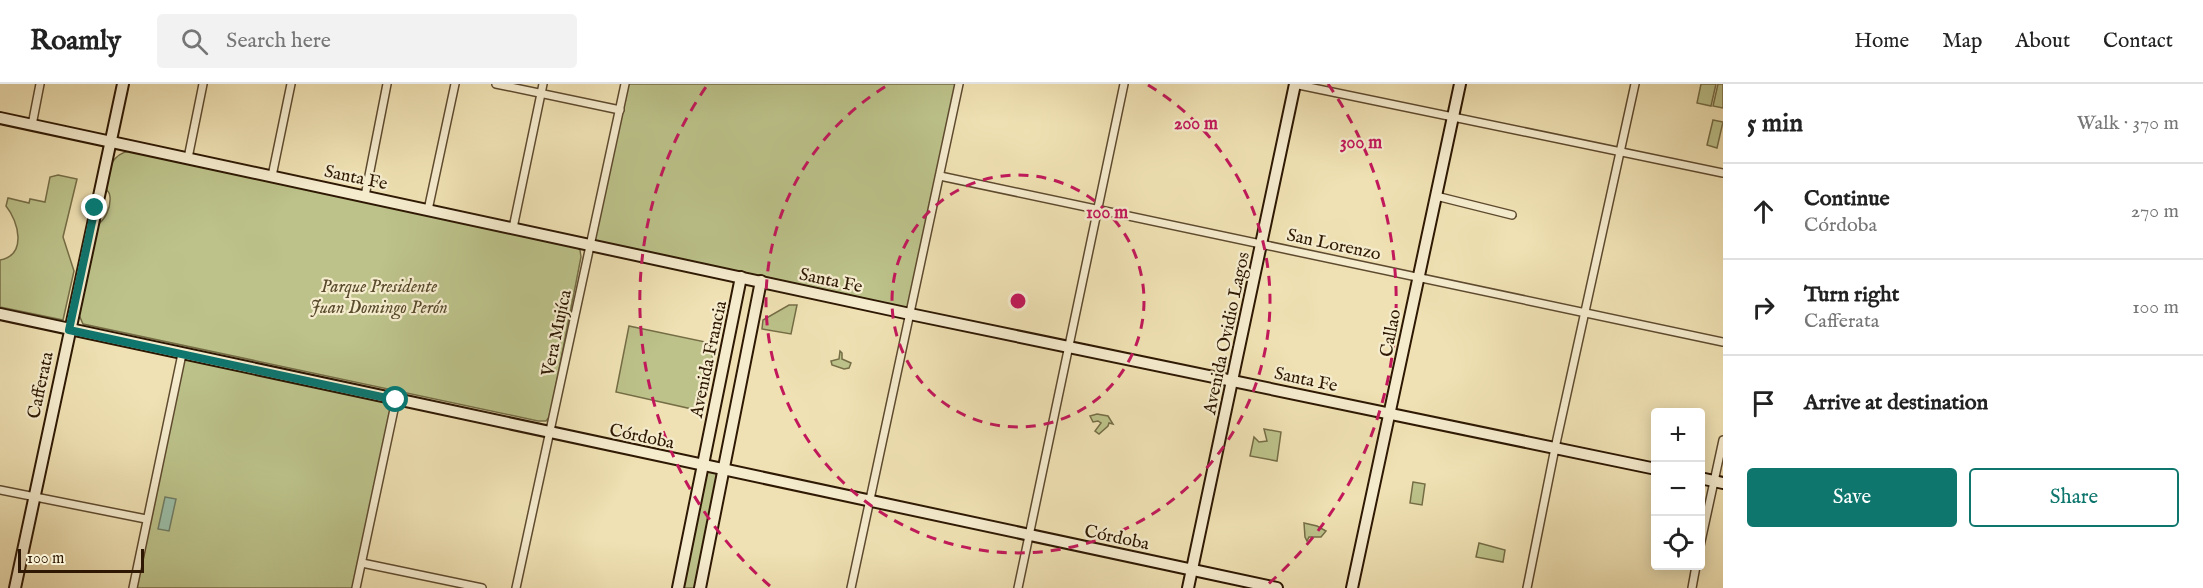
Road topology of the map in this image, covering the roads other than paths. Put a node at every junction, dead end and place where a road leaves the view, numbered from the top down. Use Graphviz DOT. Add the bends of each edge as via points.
graph roads {
  1 [pos="40,84"];
  2 [pos="123,84"];
  3 [pos="203,84"];
  4 [pos="291,84"];
  5 [pos="387,84"];
  6 [pos="455,84"];
  7 [pos="496,84"];
  8 [pos="543,84"];
  9 [pos="625,84"];
  10 [pos="959,84"];
  11 [pos="1124,84"];
  12 [pos="1295,84"];
  13 [pos="1460,84"];
  14 [pos="1635,84"];
  15 [pos="541,93"];
  16 [pos="620,110"];
  17 [pos="1453,117"];
  18 [pos="0,118"];
  19 [pos="32,125"];
  20 [pos="110,141"];
  21 [pos="1620,152"];
  22 [pos="188,158"];
  23 [pos="1723,173"];
  24 [pos="272,176"];
  25 [pos="940,176"];
  26 [pos="365,196"];
  27 [pos="1436,196"];
  28 [pos="1098,209"];
  29 [pos="428,210"];
  30 [pos="1512,215"];
  31 [pos="513,228"];
  32 [pos="591,244"];
  33 [pos="1262,244"];
  34 [pos="741,277"];
  35 [pos="1418,277"];
  36 [pos="762,281"];
  37 [pos="1586,313"];
  38 [pos="0,314"];
  39 [pos="910,314"];
  40 [pos="69,330"];
  41 [pos="1723,342"];
  42 [pos="1069,346"];
  43 [pos="182,354"];
  44 [pos="1232,380"];
  45 [pos="396,400"];
  46 [pos="1391,413"];
  47 [pos="550,433"];
  48 [pos="1723,440"];
  49 [pos="1555,448"];
  50 [pos="702,465"];
  51 [pos="1651,468"];
  52 [pos="723,470"];
  53 [pos="1719,482"];
  54 [pos="0,490"];
  55 [pos="34,498"];
  56 [pos="868,501"];
  57 [pos="146,519"];
  58 [pos="1705,532"];
  59 [pos="1029,535"];
  60 [pos="362,563"];
  61 [pos="1192,570"];
  62 [pos="1695,570"];
  63 [pos="15,588"];
  64 [pos="133,588"];
  65 [pos="356,588"];
  66 [pos="482,588"];
  67 [pos="516,588"];
  68 [pos="678,588"];
  69 [pos="700,588"];
  70 [pos="851,588"];
  71 [pos="1018,588"];
  72 [pos="1188,588"];
  73 [pos="1277,588"];
  74 [pos="1352,588"];
  75 [pos="1527,588"];
  76 [pos="1692,588"];
  1 -- 19 [label="street"];
  2 -- 20 [label="main road, Cafferata"];
  3 -- 22 [label="street"];
  4 -- 24 [label="street"];
  5 -- 26 [label="street"];
  6 -- 29 [label="street"];
  7 -- 15 [label="street"];
  8 -- 15 [label="street"];
  9 -- 16 [label="street, Vera Mujíca"];
  10 -- 25 [label="street"];
  11 -- 28 [label="street"];
  12 -- 17 [label="street"];
  12 -- 33 [label="main road, Avenida Ovidio Lagos"];
  13 -- 17 [label="main road, Callao"];
  14 -- 21 [label="street"];
  15 -- 16 [label="street"];
  15 -- 31 [label="street"];
  16 -- 32 [label="street, Vera Mujíca"];
  17 -- 21 [label="street"];
  17 -- 27 [label="main road, Callao"];
  18 -- 19 [label="main road, Santa Fe"];
  19 -- 20 [label="main road, Santa Fe"];
  20 -- 22 [label="main road, Santa Fe"];
  20 -- 40 [label="main road, Cafferata"];
  21 -- 23 [label="street"];
  21 -- 37 [label="street"];
  22 -- 24 [label="main road, Santa Fe"];
  24 -- 26 [label="main road, Santa Fe"];
  25 -- 28 [label="street, San Lorenzo"];
  25 -- 39 [label="street"];
  26 -- 29 [label="main road, Santa Fe"];
  27 -- 30 [label="street"];
  27 -- 35 [label="main road, Callao"];
  28 -- 33 [label="street, San Lorenzo"];
  28 -- 42 [label="street"];
  29 -- 31 [label="main road, Santa Fe"];
  31 -- 32 [label="main road, Santa Fe"];
  32 -- 34 [label="main road, Santa Fe"];
  32 -- 47 [label="street, Vera Mujíca"];
  33 -- 35 [label="street, San Lorenzo"];
  33 -- 44 [label="main road, Avenida Ovidio Lagos"];
  34 -- 36 [label="main road, Santa Fe"];
  34 -- 50 [label="main road, Avenida Francia"];
  35 -- 37 [label="street, San Lorenzo"];
  35 -- 46 [label="main road, Callao"];
  36 -- 39 [label="main road, Santa Fe"];
  36 -- 52 [label="main road, Avenida Francia"];
  37 -- 41 [label="street, San Lorenzo"];
  37 -- 49 [label="street"];
  38 -- 40 [label="main road, Córdoba"];
  39 -- 42 [label="main road, Santa Fe"];
  39 -- 56 [label="street"];
  40 -- 43 [label="main road, Córdoba"];
  40 -- 55 [label="main road, Cafferata"];
  42 -- 44 [label="main road, Santa Fe"];
  42 -- 59 [label="street"];
  43 -- 45 [label="main road, Córdoba"];
  43 -- 57 [label="street"];
  44 -- 46 [label="main road, Santa Fe"];
  44 -- 61 [label="main road, Avenida Ovidio Lagos"];
  45 -- 47 [label="main road, Córdoba"];
  45 -- 60 [label="street"];
  46 -- 49 [label="main road, Santa Fe"];
  46 -- 74 [label="main road, Callao"];
  47 -- 50 [label="main road, Córdoba"];
  47 -- 67 [label="street, Vera Mujíca"];
  48 -- 53 [label="street"];
  49 -- 51 [label="main road, Santa Fe"];
  49 -- 75 [label="street"];
  50 -- 52 [label="main road, Córdoba"];
  50 -- 68 [label="main road, Avenida Francia"];
  52 -- 56 [label="main road, Córdoba"];
  52 -- 69 [label="main road, Avenida Francia"];
  53 -- 58 [label="street"];
  54 -- 55 [label="street"];
  55 -- 57 [label="street"];
  55 -- 63 [label="main road, Cafferata"];
  56 -- 59 [label="main road, Córdoba"];
  56 -- 70 [label="street"];
  57 -- 64 [label="street"];
  59 -- 61 [label="main road, Córdoba"];
  59 -- 71 [label="street"];
  60 -- 65 [label="street"];
  60 -- 66 [label="street"];
  61 -- 72 [label="main road, Avenida Ovidio Lagos"];
  61 -- 73 [label="main road, Córdoba"];
  62 -- 76 [label="street"];
}
